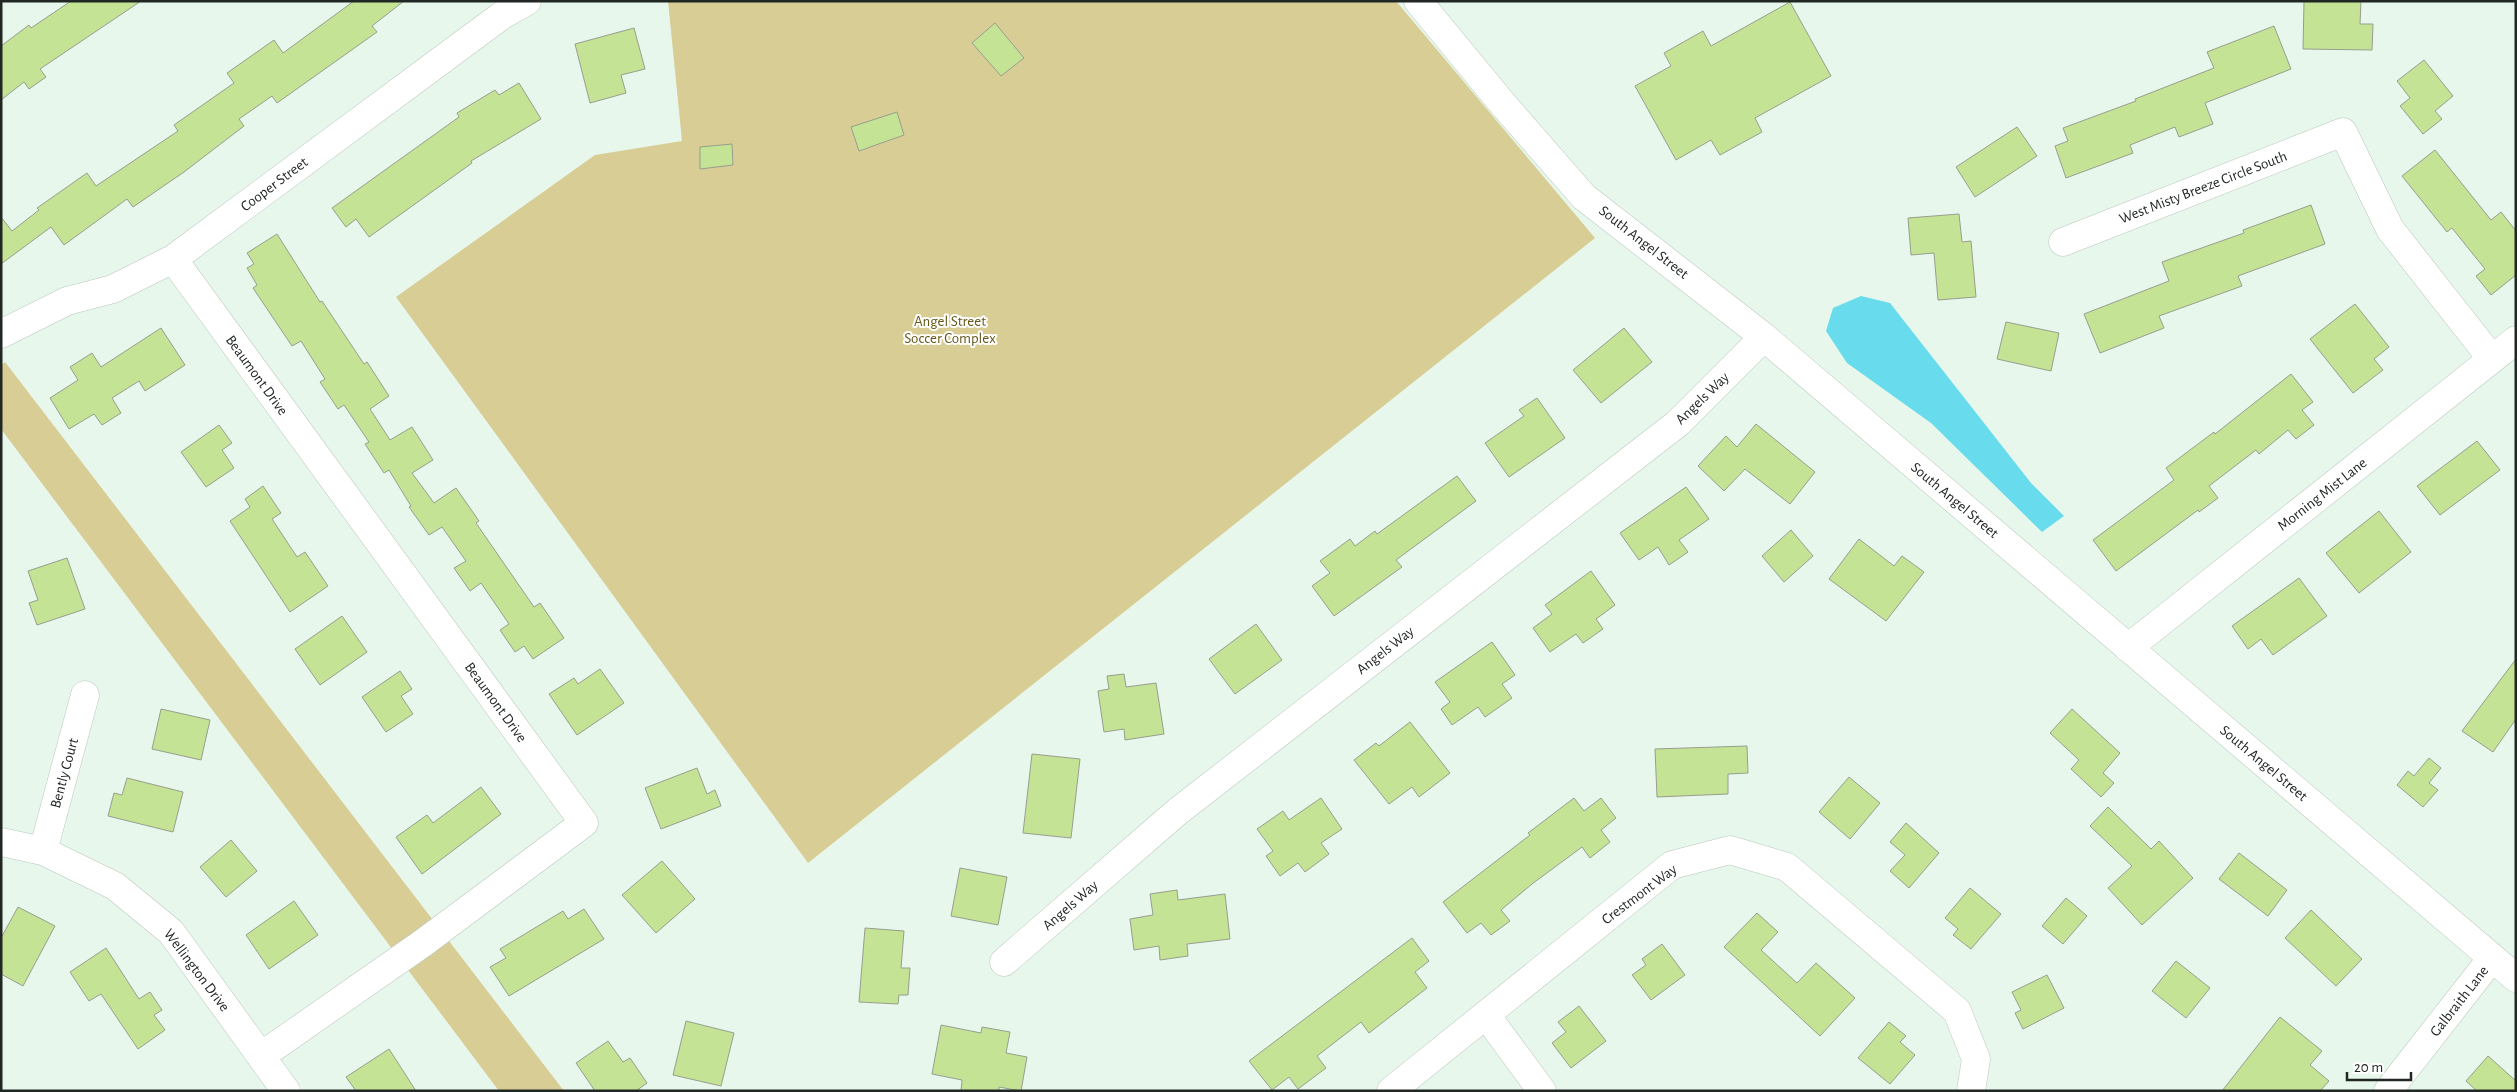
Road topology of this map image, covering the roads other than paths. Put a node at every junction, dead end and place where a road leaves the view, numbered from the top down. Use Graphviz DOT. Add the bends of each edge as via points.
graph roads {
  1 [pos="527,1"];
  2 [pos="1418,1"];
  3 [pos="2063,242"];
  4 [pos="173,259"];
  5 [pos="1,334"];
  6 [pos="1764,337"];
  7 [pos="2516,340"];
  8 [pos="2492,358"];
  9 [pos="2128,648"];
  10 [pos="85,695"];
  11 [pos="1,842"];
  12 [pos="43,851"];
  13 [pos="2492,958"];
  14 [pos="1004,962"];
  15 [pos="2516,978"];
  16 [pos="1486,1015"];
  17 [pos="261,1056"];
  18 [pos="286,1091"];
  19 [pos="1391,1091"];
  20 [pos="1542,1091"];
  21 [pos="1972,1091"];
  22 [pos="2388,1091"];
  1 -- 4 [label="street, Cooper Street" via="501,16"];
  2 -- 6 [label="street, South Angel Street" via="1584,197"];
  3 -- 8 [label="street, West Misty Breeze Circle South" via="2343,132 2390,229"];
  4 -- 5 [label="street, Cooper Street" via="112,289 67,301"];
  4 -- 17 [label="street, Beaumont Drive" via="584,824 423,943"];
  6 -- 9 [label="street, South Angel Street"];
  6 -- 14 [label="street, Angels Way" via="1678,423 1177,812"];
  7 -- 8 [label="street, Morning Mist Lane"];
  8 -- 9 [label="street, Morning Mist Lane"];
  9 -- 13 [label="street, South Angel Street"];
  10 -- 12 [label="street, Bently Court"];
  11 -- 12 [label="street, Wellington Drive"];
  12 -- 17 [label="street, Wellington Drive" via="115,886 171,932"];
  13 -- 15 [label="street, South Angel Street"];
  13 -- 22 [label="street, Galbraith Lane"];
  16 -- 19 [label="street, Crestmont Way"];
  16 -- 20 [label="street"];
  16 -- 21 [label="street, Crestmont Way" via="1672,865 1730,850 1788,867 1957,1011 1976,1059"];
  17 -- 18 [label="street, Wellington Drive"];
}
